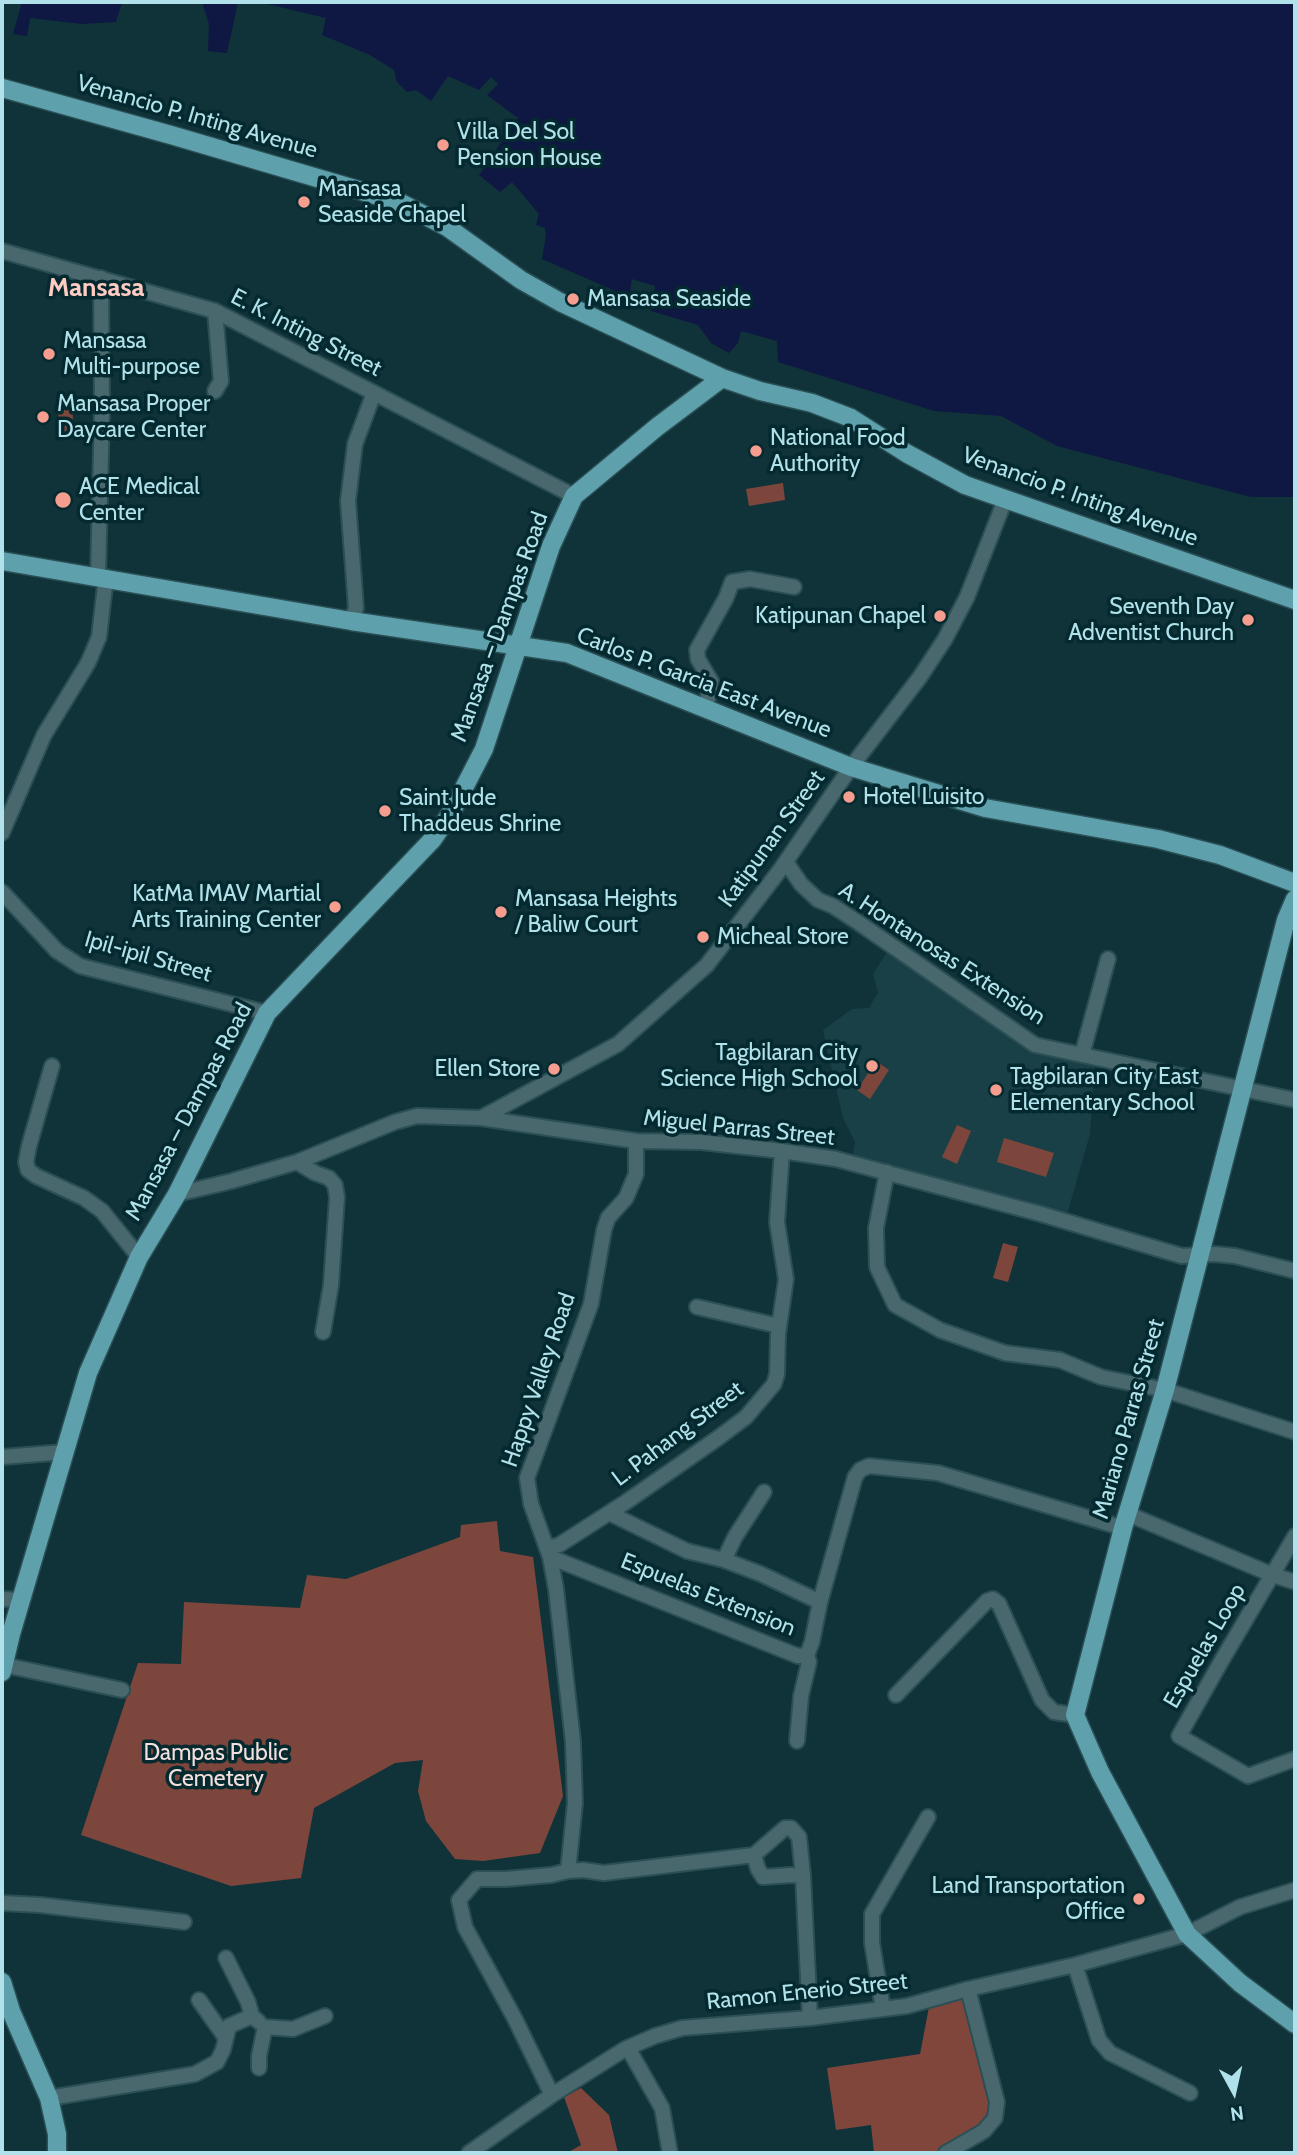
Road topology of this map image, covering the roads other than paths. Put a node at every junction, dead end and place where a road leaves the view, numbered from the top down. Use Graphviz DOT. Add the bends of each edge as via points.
graph roads {
  1 [pos="2,88"];
  2 [pos="2,251"];
  3 [pos="101,278"];
  4 [pos="215,311"];
  5 [pos="722,378"];
  6 [pos="215,391"];
  7 [pos="374,393"];
  8 [pos="574,496"];
  9 [pos="1005,500"];
  10 [pos="2,561"];
  11 [pos="102,577"];
  12 [pos="794,587"];
  13 [pos="1295,600"];
  14 [pos="351,621"];
  15 [pos="518,646"];
  16 [pos="706,708"];
  17 [pos="851,767"];
  18 [pos="2,833"];
  19 [pos="786,862"];
  20 [pos="1295,883"];
  21 [pos="2,892"];
  22 [pos="1295,899"];
  23 [pos="1108,959"];
  24 [pos="267,1013"];
  25 [pos="1082,1055"];
  26 [pos="52,1066"];
  27 [pos="1243,1089"];
  28 [pos="1295,1100"];
  29 [pos="481,1118"];
  30 [pos="636,1141"];
  31 [pos="782,1151"];
  32 [pos="297,1162"];
  33 [pos="887,1172"];
  34 [pos="177,1194"];
  35 [pos="1199,1255"];
  36 [pos="139,1257"];
  37 [pos="1295,1271"];
  38 [pos="697,1307"];
  39 [pos="779,1326"];
  40 [pos="323,1332"];
  41 [pos="1165,1390"];
  42 [pos="1295,1432"];
  43 [pos="65,1452"];
  44 [pos="2,1457"];
  45 [pos="764,1492"];
  46 [pos="609,1513"];
  47 [pos="1126,1521"];
  48 [pos="1295,1535"];
  49 [pos="549,1552"];
  50 [pos="724,1560"];
  51 [pos="1273,1575"];
  52 [pos="1295,1583"];
  53 [pos="2,1599"];
  54 [pos="21,1600"];
  55 [pos="820,1602"];
  56 [pos="807,1655"];
  57 [pos="3,1668"];
  58 [pos="122,1690"];
  59 [pos="896,1695"];
  60 [pos="1075,1715"];
  61 [pos="797,1741"];
  62 [pos="1295,1759"];
  63 [pos="928,1816"];
  64 [pos="754,1855"];
  65 [pos="568,1871"];
  66 [pos="803,1876"];
  67 [pos="1295,1890"];
  68 [pos="2,1903"];
  69 [pos="184,1922"];
  70 [pos="1188,1934"];
  71 [pos="226,1958"];
  72 [pos="1075,1965"];
  73 [pos="2,1982"];
  74 [pos="968,1989"];
  75 [pos="199,2000"];
  76 [pos="883,2010"];
  77 [pos="6,2012"];
  78 [pos="252,2016"];
  79 [pos="325,2016"];
  80 [pos="810,2018"];
  81 [pos="1295,2024"];
  82 [pos="265,2027"];
  83 [pos="225,2037"];
  84 [pos="628,2048"];
  85 [pos="259,2068"];
  86 [pos="1190,2094"];
  87 [pos="552,2095"];
  88 [pos="49,2098"];
  89 [pos="57,2153"];
  90 [pos="469,2153"];
  91 [pos="670,2153"];
  92 [pos="946,2153"];
  1 -- 5 [label="main road, Venancio P. Inting Avenue" via="399,202 447,227 560,302"];
  2 -- 3 [label="street, E. K. Inting Street"];
  3 -- 4 [label="street, E. K. Inting Street"];
  3 -- 11 [label="street"];
  4 -- 6 [label="street" via="221,381"];
  4 -- 7 [label="street, E. K. Inting Street"];
  5 -- 8 [label="main road, Mansasa – Dampas Road"];
  5 -- 9 [label="main road, Venancio P. Inting Avenue" via="812,402 851,418 965,485"];
  7 -- 8 [label="street, E. K. Inting Street"];
  7 -- 14 [label="street" via="355,444 348,500 356,608"];
  8 -- 15 [label="main road, Mansasa – Dampas Road" via="551,546"];
  9 -- 13 [label="main road, Venancio P. Inting Avenue"];
  9 -- 17 [label="street, Katipunan Street" via="967,597 945,639"];
  10 -- 11 [label="main road, Carlos P. Garcia East Avenue"];
  11 -- 14 [label="main road, Carlos P. Garcia East Avenue"];
  11 -- 18 [label="street" via="99,637 44,735"];
  12 -- 16 [label="street" via="750,579 732,582 697,650 711,681"];
  14 -- 15 [label="main road, Carlos P. Garcia East Avenue"];
  15 -- 16 [label="main road, Carlos P. Garcia East Avenue" via="567,653"];
  15 -- 24 [label="main road, Mansasa – Dampas Road" via="484,748 452,813 433,839"];
  16 -- 17 [label="main road, Carlos P. Garcia East Avenue"];
  17 -- 19 [label="street, Katipunan Street"];
  17 -- 20 [label="main road, Carlos P. Garcia East Avenue" via="985,808 1208,852"];
  19 -- 25 [label="street, A. Hontanosas Extension" via="818,900 859,923 1035,1045"];
  19 -- 29 [label="street, Katipunan Street" via="707,965 618,1044"];
  21 -- 24 [label="street, Ipil-ipil Street" via="57,951 80,965"];
  22 -- 27 [label="main road, Mariano Parras Street"];
  23 -- 25 [label="street"];
  24 -- 34 [label="main road, Mansasa – Dampas Road"];
  25 -- 27 [label="street, A. Hontanosas Extension"];
  26 -- 36 [label="street" via="29,1146 28,1170 102,1211"];
  27 -- 28 [label="street, A. Hontanosas Extension"];
  27 -- 35 [label="main road, Mariano Parras Street"];
  29 -- 30 [label="street, Miguel Parras Street"];
  29 -- 32 [label="street, Miguel Parras Street" via="417,1116"];
  30 -- 31 [label="street, Miguel Parras Street"];
  30 -- 49 [label="street, Happy Valley Road" via="636,1174 604,1230 592,1304 527,1478 531,1504"];
  31 -- 33 [label="street, Miguel Parras Street"];
  31 -- 39 [label="street, L. Pahang Street" via="777,1222 786,1279"];
  32 -- 34 [label="street, Miguel Parras Street"];
  32 -- 40 [label="street" via="329,1178 337,1197"];
  33 -- 35 [label="street, Miguel Parras Street" via="1182,1256"];
  33 -- 41 [label="street" via="876,1228 877,1267 895,1306 940,1330 1005,1353 1060,1360 1101,1377"];
  34 -- 36 [label="main road, Mansasa – Dampas Road"];
  35 -- 37 [label="street, Miguel Parras Street" via="1251,1259"];
  35 -- 41 [label="main road, Mariano Parras Street"];
  36 -- 43 [label="main road, Mansasa – Dampas Road" via="88,1373"];
  38 -- 39 [label="street"];
  39 -- 46 [label="street, L. Pahang Street" via="777,1374 758,1404 718,1438"];
  41 -- 42 [label="street"];
  41 -- 47 [label="main road, Mariano Parras Street"];
  43 -- 44 [label="street"];
  43 -- 54 [label="main road, Mansasa – Dampas Road"];
  45 -- 50 [label="street"];
  46 -- 49 [label="street, L. Pahang Street"];
  46 -- 50 [label="street" via="687,1551"];
  47 -- 51 [label="street, Espuelas Extension"];
  47 -- 55 [label="street, Espuelas Extension" via="938,1473 869,1466 855,1478"];
  47 -- 60 [label="main road, Mariano Parras Street"];
  48 -- 51 [label="street"];
  49 -- 56 [label="street, Espuelas Extension" via="798,1656"];
  49 -- 65 [label="street, Happy Valley Road" via="573,1742 575,1803"];
  50 -- 55 [label="street"];
  51 -- 52 [label="street, Espuelas Extension"];
  51 -- 62 [label="street, Espuelas Loop" via="1179,1736 1248,1776"];
  53 -- 54 [label="street"];
  54 -- 57 [label="main road, Mansasa – Dampas Road"];
  55 -- 56 [label="street, Espuelas Extension"];
  56 -- 61 [label="street"];
  57 -- 58 [label="street"];
  59 -- 60 [label="street" via="993,1599 1042,1700 1054,1712"];
  60 -- 70 [label="main road" via="1100,1772"];
  63 -- 76 [label="street" via="872,1914"];
  64 -- 65 [label="street" via="604,1873"];
  64 -- 66 [label="street" via="763,1877"];
  64 -- 66 [label="street" via="791,1828 799,1837"];
  65 -- 87 [label="street" via="477,1879 459,1900 465,1927"];
  66 -- 80 [label="street"];
  67 -- 70 [label="street, Ramon Enerio Street" via="1240,1907"];
  68 -- 69 [label="street"];
  70 -- 72 [label="street, Ramon Enerio Street"];
  70 -- 81 [label="main road" via="1240,1983"];
  71 -- 78 [label="street"];
  72 -- 74 [label="street, Ramon Enerio Street"];
  72 -- 86 [label="street" via="1099,2039 1110,2053"];
  73 -- 77 [label="main road"];
  74 -- 76 [label="street, Ramon Enerio Street"];
  74 -- 92 [label="street" via="998,2102 995,2118 984,2131"];
  75 -- 83 [label="street"];
  76 -- 80 [label="street, Ramon Enerio Street"];
  77 -- 88 [label="main road"];
  78 -- 82 [label="street"];
  78 -- 83 [label="street" via="229,2026"];
  79 -- 82 [label="street" via="293,2029"];
  80 -- 84 [label="street, Ramon Enerio Street" via="682,2028"];
  82 -- 85 [label="street"];
  83 -- 88 [label="street" via="217,2062 195,2074"];
  84 -- 87 [label="street, Ramon Enerio Street"];
  84 -- 91 [label="street" via="663,2108"];
  87 -- 90 [label="street, Ramon Enerio Street"];
  88 -- 89 [label="main road"];
}
